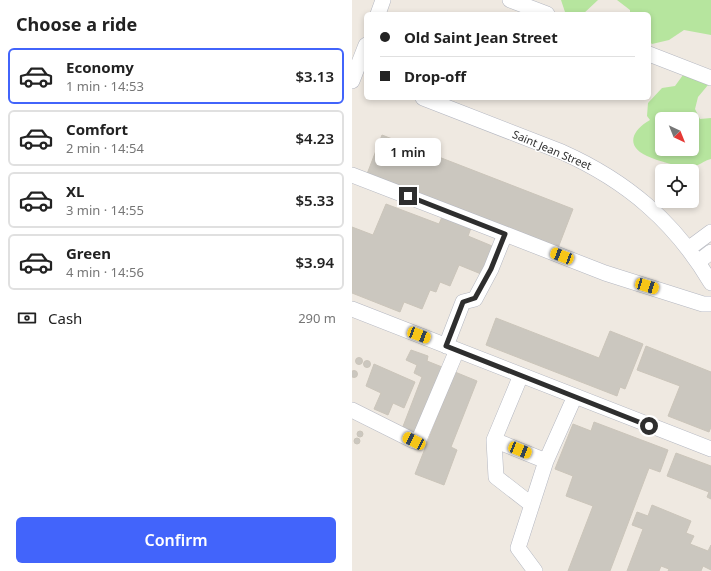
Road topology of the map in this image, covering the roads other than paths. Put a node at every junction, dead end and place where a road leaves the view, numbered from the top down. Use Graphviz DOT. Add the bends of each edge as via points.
graph roads {
  1 [pos="383,0"];
  2 [pos="510,0"];
  3 [pos="379,12"];
  4 [pos="541,12"];
  5 [pos="364,51"];
  6 [pos="651,55"];
  7 [pos="357,71"];
  8 [pos="711,78"];
  9 [pos="428,100"];
  10 [pos="352,175"];
  11 [pos="711,232"];
  12 [pos="505,234"];
  13 [pos="688,249"];
  14 [pos="711,252"];
  15 [pos="698,262"];
  16 [pos="711,283"];
  17 [pos="711,304"];
  18 [pos="352,309"];
  19 [pos="452,348"];
  20 [pos="521,375"];
  21 [pos="575,396"];
  22 [pos="352,410"];
  23 [pos="494,440"];
  24 [pos="711,449"];
  25 [pos="546,461"];
  26 [pos="532,505"];
  27 [pos="535,571"];
  1 -- 3 [label="street"];
  2 -- 4 [label="street"];
  5 -- 7 [label="street"];
  6 -- 8 [label="street"];
  9 -- 13 [label="street, Saint Jean Street" via="545,145 616,180 650,207"];
  10 -- 12 [label="street"];
  11 -- 13 [label="street"];
  12 -- 17 [label="street" via="605,273 702,304"];
  12 -- 19 [label="street" via="491,269 475,298 463,302"];
  13 -- 15 [label="street, Saint Jean Street"];
  14 -- 15 [label="street"];
  15 -- 16 [label="street, Saint Jean Street"];
  18 -- 19 [label="street"];
  19 -- 20 [label="street"];
  19 -- 22 [label="street" via="418,442"];
  20 -- 21 [label="street"];
  20 -- 23 [label="street"];
  21 -- 24 [label="street"];
  21 -- 25 [label="street"];
  23 -- 25 [label="street"];
  23 -- 26 [label="street" via="496,477"];
  25 -- 26 [label="street"];
  26 -- 27 [label="street" via="518,548"];
}
